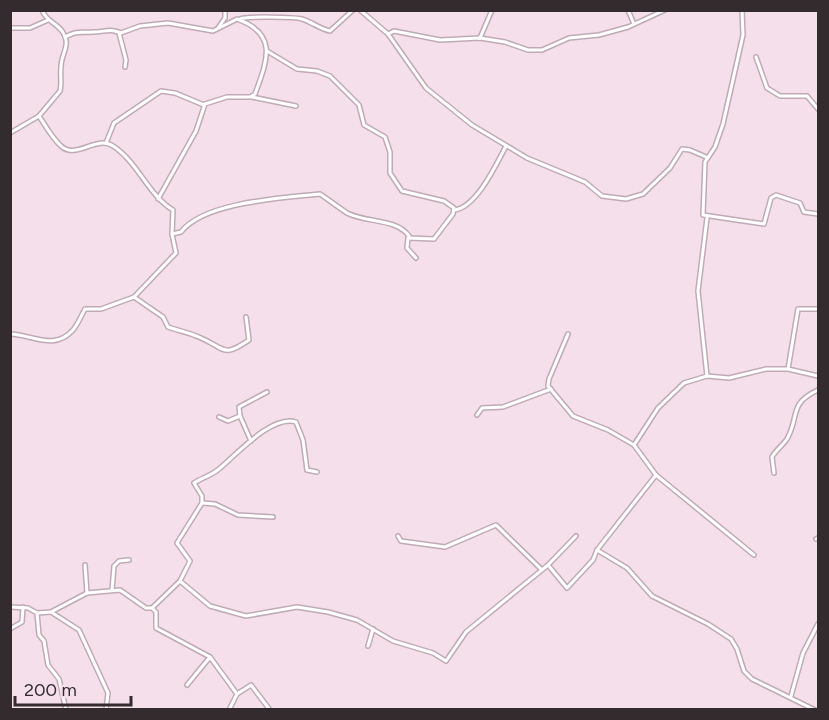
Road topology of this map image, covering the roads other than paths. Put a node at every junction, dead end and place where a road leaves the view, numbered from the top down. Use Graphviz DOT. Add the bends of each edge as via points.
graph roads {
  1 [pos="42,10"];
  2 [pos="225,10"];
  3 [pos="353,10"];
  4 [pos="360,10"];
  5 [pos="492,10"];
  6 [pos="628,10"];
  7 [pos="665,10"];
  8 [pos="742,10"];
  9 [pos="240,19"];
  10 [pos="48,20"];
  11 [pos="634,24"];
  12 [pos="10,28"];
  13 [pos="218,30"];
  14 [pos="119,33"];
  15 [pos="388,34"];
  16 [pos="65,37"];
  17 [pos="480,38"];
  18 [pos="267,51"];
  19 [pos="756,57"];
  20 [pos="125,67"];
  21 [pos="250,97"];
  22 [pos="204,105"];
  23 [pos="296,106"];
  24 [pos="819,109"];
  25 [pos="39,116"];
  26 [pos="10,133"];
  27 [pos="106,143"];
  28 [pos="506,146"];
  29 [pos="706,158"];
  30 [pos="158,199"];
  31 [pos="454,210"];
  32 [pos="819,214"];
  33 [pos="707,218"];
  34 [pos="172,234"];
  35 [pos="409,237"];
  36 [pos="416,258"];
  37 [pos="134,297"];
  38 [pos="819,309"];
  39 [pos="246,317"];
  40 [pos="10,334"];
  41 [pos="568,334"];
  42 [pos="788,369"];
  43 [pos="707,376"];
  44 [pos="819,376"];
  45 [pos="551,389"];
  46 [pos="819,390"];
  47 [pos="267,392"];
  48 [pos="477,415"];
  49 [pos="240,416"];
  50 [pos="219,417"];
  51 [pos="251,441"];
  52 [pos="634,445"];
  53 [pos="317,472"];
  54 [pos="774,473"];
  55 [pos="656,475"];
  56 [pos="202,503"];
  57 [pos="273,517"];
  58 [pos="398,536"];
  59 [pos="576,536"];
  60 [pos="597,550"];
  61 [pos="754,555"];
  62 [pos="129,560"];
  63 [pos="85,565"];
  64 [pos="548,565"];
  65 [pos="541,569"];
  66 [pos="180,581"];
  67 [pos="112,590"];
  68 [pos="87,593"];
  69 [pos="10,607"];
  70 [pos="23,607"];
  71 [pos="152,608"];
  72 [pos="51,612"];
  73 [pos="37,613"];
  74 [pos="819,624"];
  75 [pos="10,629"];
  76 [pos="373,629"];
  77 [pos="368,646"];
  78 [pos="210,657"];
  79 [pos="187,685"];
  80 [pos="237,694"];
  81 [pos="791,696"];
  82 [pos="66,710"];
  83 [pos="106,710"];
  84 [pos="230,710"];
  85 [pos="270,710"];
  86 [pos="814,710"];
  1 -- 10 [label="street"];
  2 -- 13 [label="street"];
  3 -- 9 [label="street" via="330,31 295,18"];
  4 -- 15 [label="street"];
  5 -- 17 [label="street"];
  6 -- 11 [label="street"];
  7 -- 11 [label="street"];
  8 -- 29 [label="street" via="743,35 723,124 715,147"];
  9 -- 13 [label="street"];
  9 -- 18 [label="street" via="264,38"];
  10 -- 12 [label="street" via="30,28"];
  10 -- 16 [label="street"];
  11 -- 17 [label="street" via="599,35 569,38 542,50"];
  13 -- 14 [label="street" via="168,22"];
  14 -- 16 [label="street" via="111,29 81,30"];
  14 -- 20 [label="street"];
  15 -- 17 [label="street" via="396,31 440,40"];
  15 -- 28 [label="street" via="426,88"];
  16 -- 25 [label="street" via="60,91"];
  18 -- 21 [label="street" via="256,92"];
  18 -- 31 [label="street" via="293,67 330,76 360,105 364,125 385,137 390,173 402,191 444,201"];
  19 -- 24 [label="street" via="767,88 781,96 807,96"];
  21 -- 22 [label="street" via="227,97"];
  21 -- 23 [label="street"];
  22 -- 27 [label="street" via="163,90 114,123"];
  22 -- 30 [label="street" via="196,131"];
  25 -- 26 [label="street"];
  25 -- 27 [label="street" via="63,148 72,150"];
  27 -- 30 [label="street" via="119,150"];
  28 -- 29 [label="street" via="581,180 602,196 621,199 643,194 670,168 682,149"];
  28 -- 31 [label="street" via="467,207"];
  29 -- 33 [label="street" via="702,211"];
  30 -- 34 [label="street" via="172,210"];
  31 -- 35 [label="street" via="434,239"];
  32 -- 33 [label="street" via="804,212 800,203 776,195 771,198 764,224"];
  33 -- 43 [label="street" via="698,291"];
  34 -- 35 [label="street" via="232,205 320,194 349,214 396,225"];
  34 -- 37 [label="street" via="175,255"];
  35 -- 36 [label="street" via="407,248"];
  37 -- 39 [label="street" via="163,317 168,327 204,339 224,351 235,350 249,340"];
  37 -- 40 [label="street" via="102,309 85,309 73,330 54,341"];
  38 -- 42 [label="street" via="798,309"];
  41 -- 45 [label="street" via="549,379"];
  42 -- 43 [label="street" via="766,369 729,378"];
  42 -- 44 [label="street"];
  43 -- 52 [label="street" via="680,385 658,408"];
  45 -- 48 [label="street" via="503,407 482,408"];
  45 -- 52 [label="street" via="573,416"];
  46 -- 54 [label="street" via="809,394 796,408 789,435 772,457"];
  47 -- 49 [label="street" via="241,404"];
  49 -- 50 [label="street" via="228,421"];
  49 -- 51 [label="street"];
  51 -- 53 [label="street" via="277,425 294,421 303,440 307,470"];
  51 -- 56 [label="street" via="219,469 194,483"];
  52 -- 55 [label="street"];
  55 -- 60 [label="street"];
  55 -- 61 [label="street"];
  56 -- 57 [label="street" via="238,515"];
  56 -- 66 [label="street" via="177,543 190,559"];
  58 -- 65 [label="street" via="401,541 444,547 496,525"];
  59 -- 64 [label="street"];
  60 -- 64 [label="street" via="593,560 567,588"];
  60 -- 81 [label="street" via="627,568 652,596 731,639 752,680"];
  62 -- 67 [label="street" via="114,566"];
  63 -- 68 [label="street"];
  64 -- 65 [label="street"];
  65 -- 76 [label="street" via="466,632 446,661"];
  66 -- 71 [label="street"];
  66 -- 76 [label="street" via="205,604 246,616 297,607 350,618"];
  67 -- 68 [label="street"];
  67 -- 71 [label="street" via="127,593 146,608"];
  68 -- 72 [label="street"];
  69 -- 70 [label="street"];
  70 -- 73 [label="street"];
  70 -- 75 [label="street" via="22,622"];
  71 -- 78 [label="street" via="158,631"];
  72 -- 73 [label="street"];
  72 -- 83 [label="street" via="79,630 108,693"];
  73 -- 82 [label="street" via="39,635 44,641 48,665 59,679"];
  74 -- 81 [label="street" via="803,653"];
  76 -- 77 [label="street"];
  78 -- 79 [label="street"];
  78 -- 80 [label="street"];
  80 -- 84 [label="street"];
  80 -- 85 [label="street" via="254,686"];
  81 -- 86 [label="street"];
}
